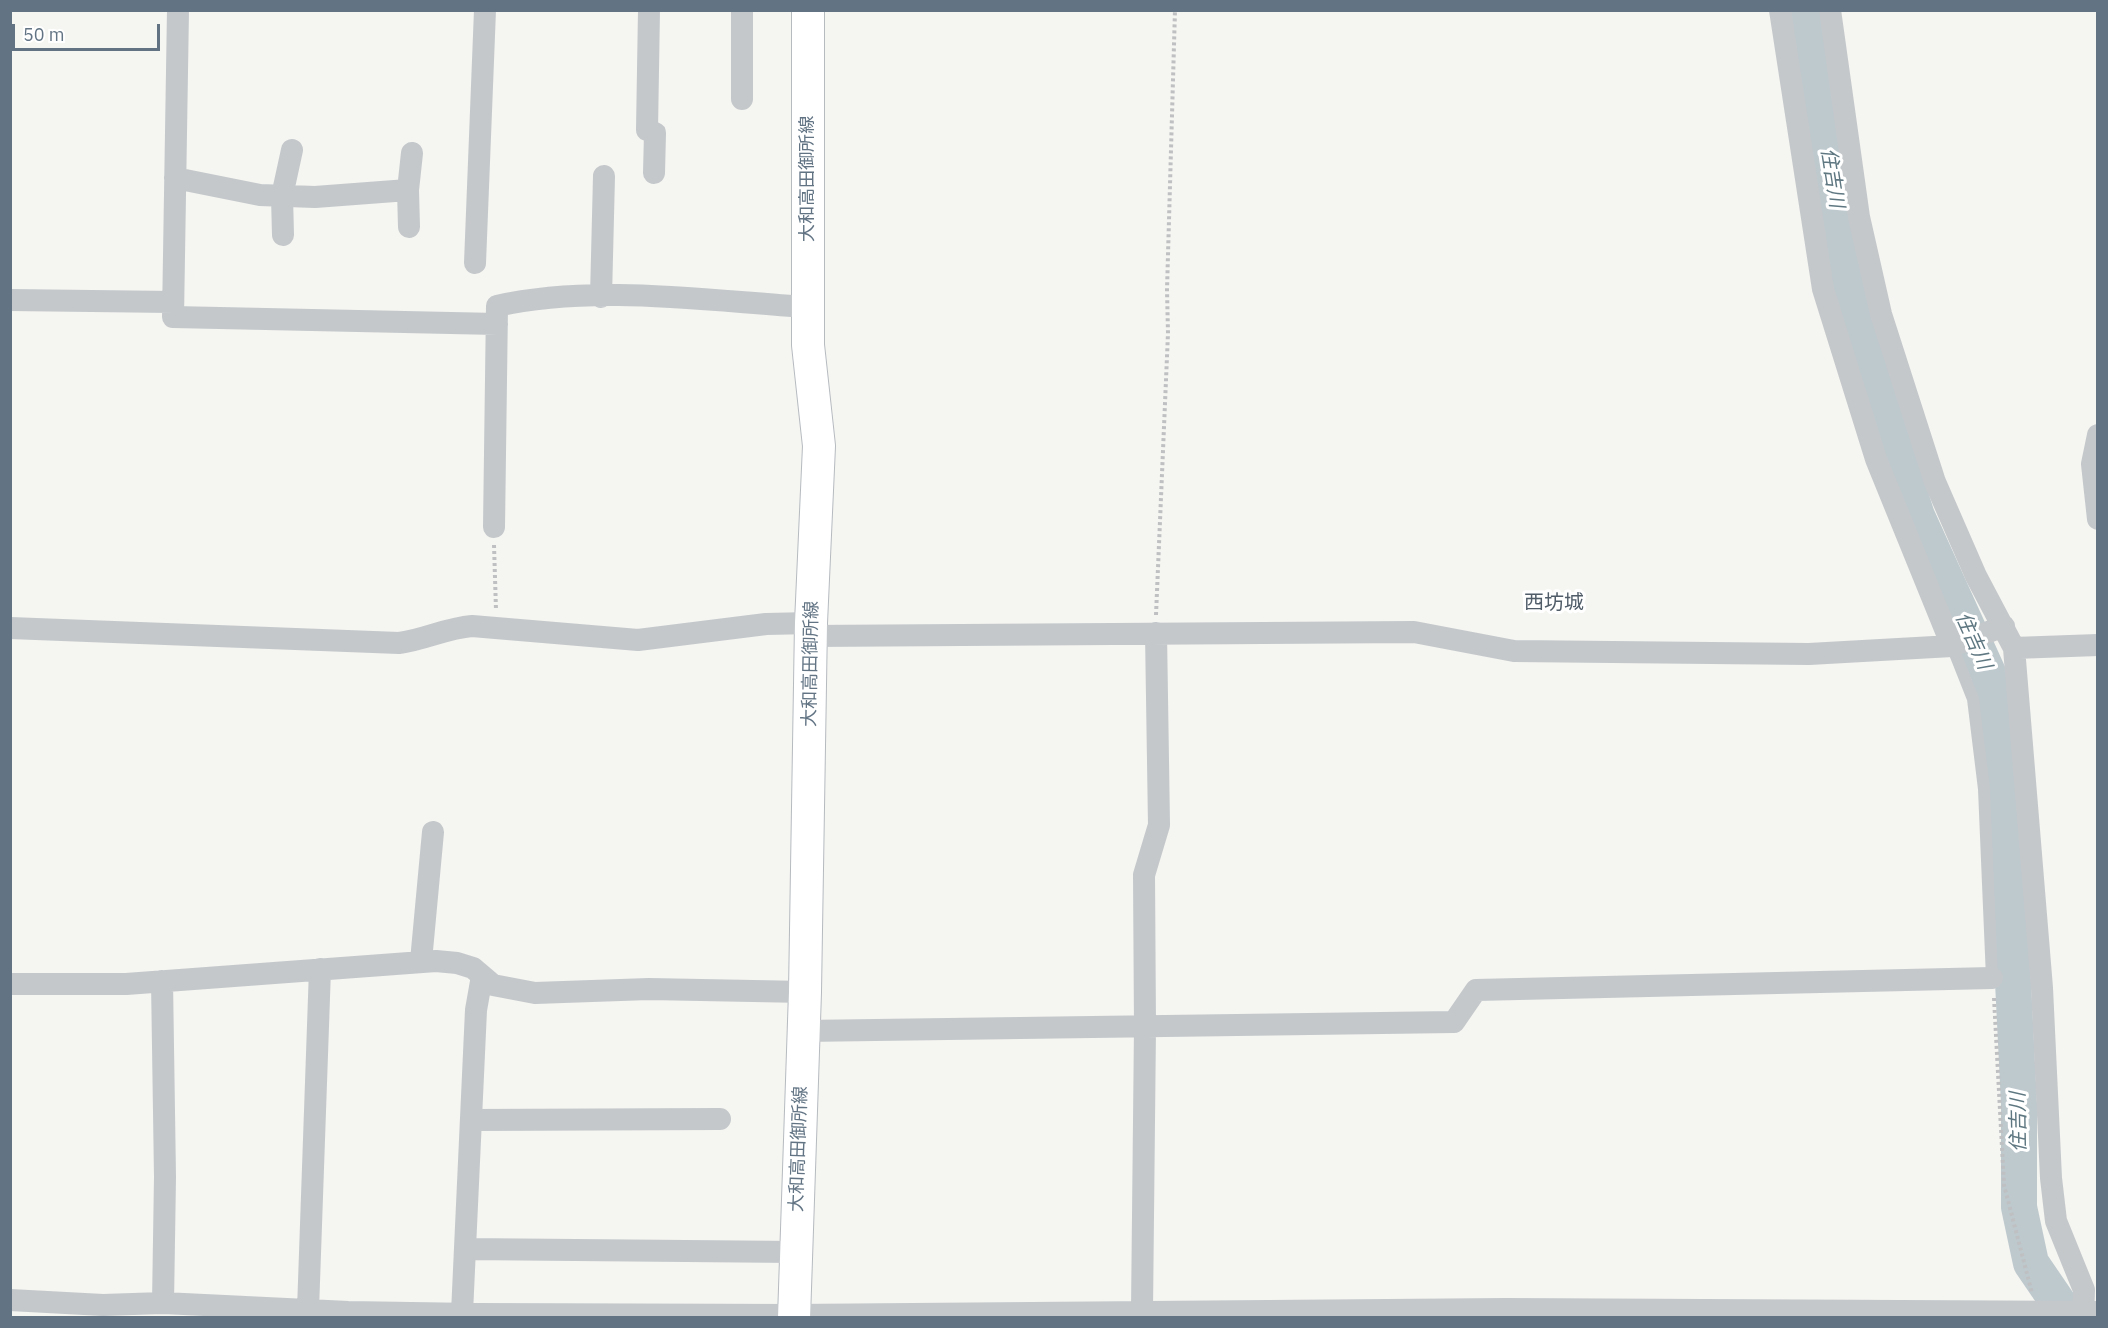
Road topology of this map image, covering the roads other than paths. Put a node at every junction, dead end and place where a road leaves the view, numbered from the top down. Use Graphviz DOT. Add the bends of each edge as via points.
graph roads {
  1 [pos="178,10"];
  2 [pos="485,10"];
  3 [pos="649,10"];
  4 [pos="742,10"];
  5 [pos="808,10"];
  6 [pos="1780,10"];
  7 [pos="1830,10"];
  8 [pos="742,99"];
  9 [pos="292,150"];
  10 [pos="412,153"];
  11 [pos="654,174"];
  12 [pos="604,176"];
  13 [pos="175,178"];
  14 [pos="408,190"];
  15 [pos="282,196"];
  16 [pos="409,227"];
  17 [pos="283,235"];
  18 [pos="474,263"];
  19 [pos="601,297"];
  20 [pos="10,300"];
  21 [pos="173,302"];
  22 [pos="807,307"];
  23 [pos="497,324"];
  24 [pos="2097,435"];
  25 [pos="2097,519"];
  26 [pos="494,527"];
  27 [pos="2004,626"];
  28 [pos="10,628"];
  29 [pos="811,630"];
  30 [pos="1156,633"];
  31 [pos="2097,645"];
  32 [pos="1952,646"];
  33 [pos="2014,648"];
  34 [pos="434,832"];
  35 [pos="421,961"];
  36 [pos="320,969"];
  37 [pos="482,976"];
  38 [pos="1992,978"];
  39 [pos="162,981"];
  40 [pos="10,984"];
  41 [pos="805,992"];
  42 [pos="1145,1027"];
  43 [pos="803,1031"];
  44 [pos="720,1119"];
  45 [pos="471,1120"];
  46 [pos="465,1249"];
  47 [pos="796,1252"];
  48 [pos="10,1300"];
  49 [pos="163,1304"];
  50 [pos="308,1310"];
  51 [pos="1142,1310"];
  52 [pos="103,1311"];
  53 [pos="1506,1313"];
  54 [pos="1858,1314"];
  55 [pos="2088,1314"];
  56 [pos="470,1315"];
  57 [pos="794,1316"];
  1 -- 13 [label="street"];
  2 -- 18 [label="street"];
  3 -- 11 [label="street" via="647,130 656,133"];
  4 -- 8 [label="street"];
  5 -- 22 [label="main road, 大和高田御所線"];
  6 -- 32 [label="street" via="1823,289 1876,459"];
  7 -- 27 [label="street" via="1859,217 1881,314 1935,482"];
  9 -- 15 [label="street"];
  10 -- 14 [label="street"];
  12 -- 19 [label="street"];
  13 -- 15 [label="street"];
  13 -- 21 [label="street"];
  14 -- 15 [label="street"];
  14 -- 16 [label="street"];
  15 -- 17 [label="street"];
  19 -- 22 [label="street"];
  19 -- 23 [label="street" via="557,297 497,306"];
  20 -- 21 [label="street"];
  21 -- 23 [label="street" via="173,317"];
  22 -- 29 [label="main road, 大和高田御所線" via="819,446"];
  23 -- 26 [label="street"];
  24 -- 25 [label="street" via="2092,464"];
  27 -- 32 [label="street"];
  27 -- 33 [label="street"];
  28 -- 29 [label="street" via="399,643 453,628 638,640 766,624"];
  29 -- 30 [label="street"];
  29 -- 41 [label="main road, 大和高田御所線"];
  30 -- 32 [label="street" via="1414,632 1514,651 1809,654"];
  30 -- 42 [label="street" via="1159,825 1144,875"];
  31 -- 33 [label="street"];
  32 -- 38 [label="lane" via="1973,699 1982,766"];
  33 -- 55 [label="street" via="2042,988 2056,1221 2084,1290"];
  34 -- 35 [label="street"];
  35 -- 36 [label="street"];
  35 -- 37 [label="street" via="457,963"];
  36 -- 39 [label="street"];
  36 -- 50 [label="street"];
  37 -- 41 [label="street" via="493,985 535,993 649,989"];
  37 -- 45 [label="street" via="476,1010"];
  38 -- 42 [label="street" via="1476,990 1454,1022"];
  39 -- 40 [label="street"];
  39 -- 49 [label="street"];
  41 -- 43 [label="main road, 大和高田御所線"];
  42 -- 43 [label="street"];
  42 -- 51 [label="street"];
  43 -- 47 [label="main road, 大和高田御所線"];
  44 -- 45 [label="street"];
  45 -- 46 [label="street"];
  46 -- 47 [label="street"];
  46 -- 56 [label="street"];
  47 -- 57 [label="main road, 大和高田御所線"];
  48 -- 52 [label="street"];
  49 -- 50 [label="street"];
  49 -- 52 [label="street"];
  50 -- 56 [label="street"];
  51 -- 53 [label="street"];
  51 -- 57 [label="street"];
  53 -- 54 [label="street"];
  54 -- 55 [label="street" via="2036,1310"];
  56 -- 57 [label="street"];
}
